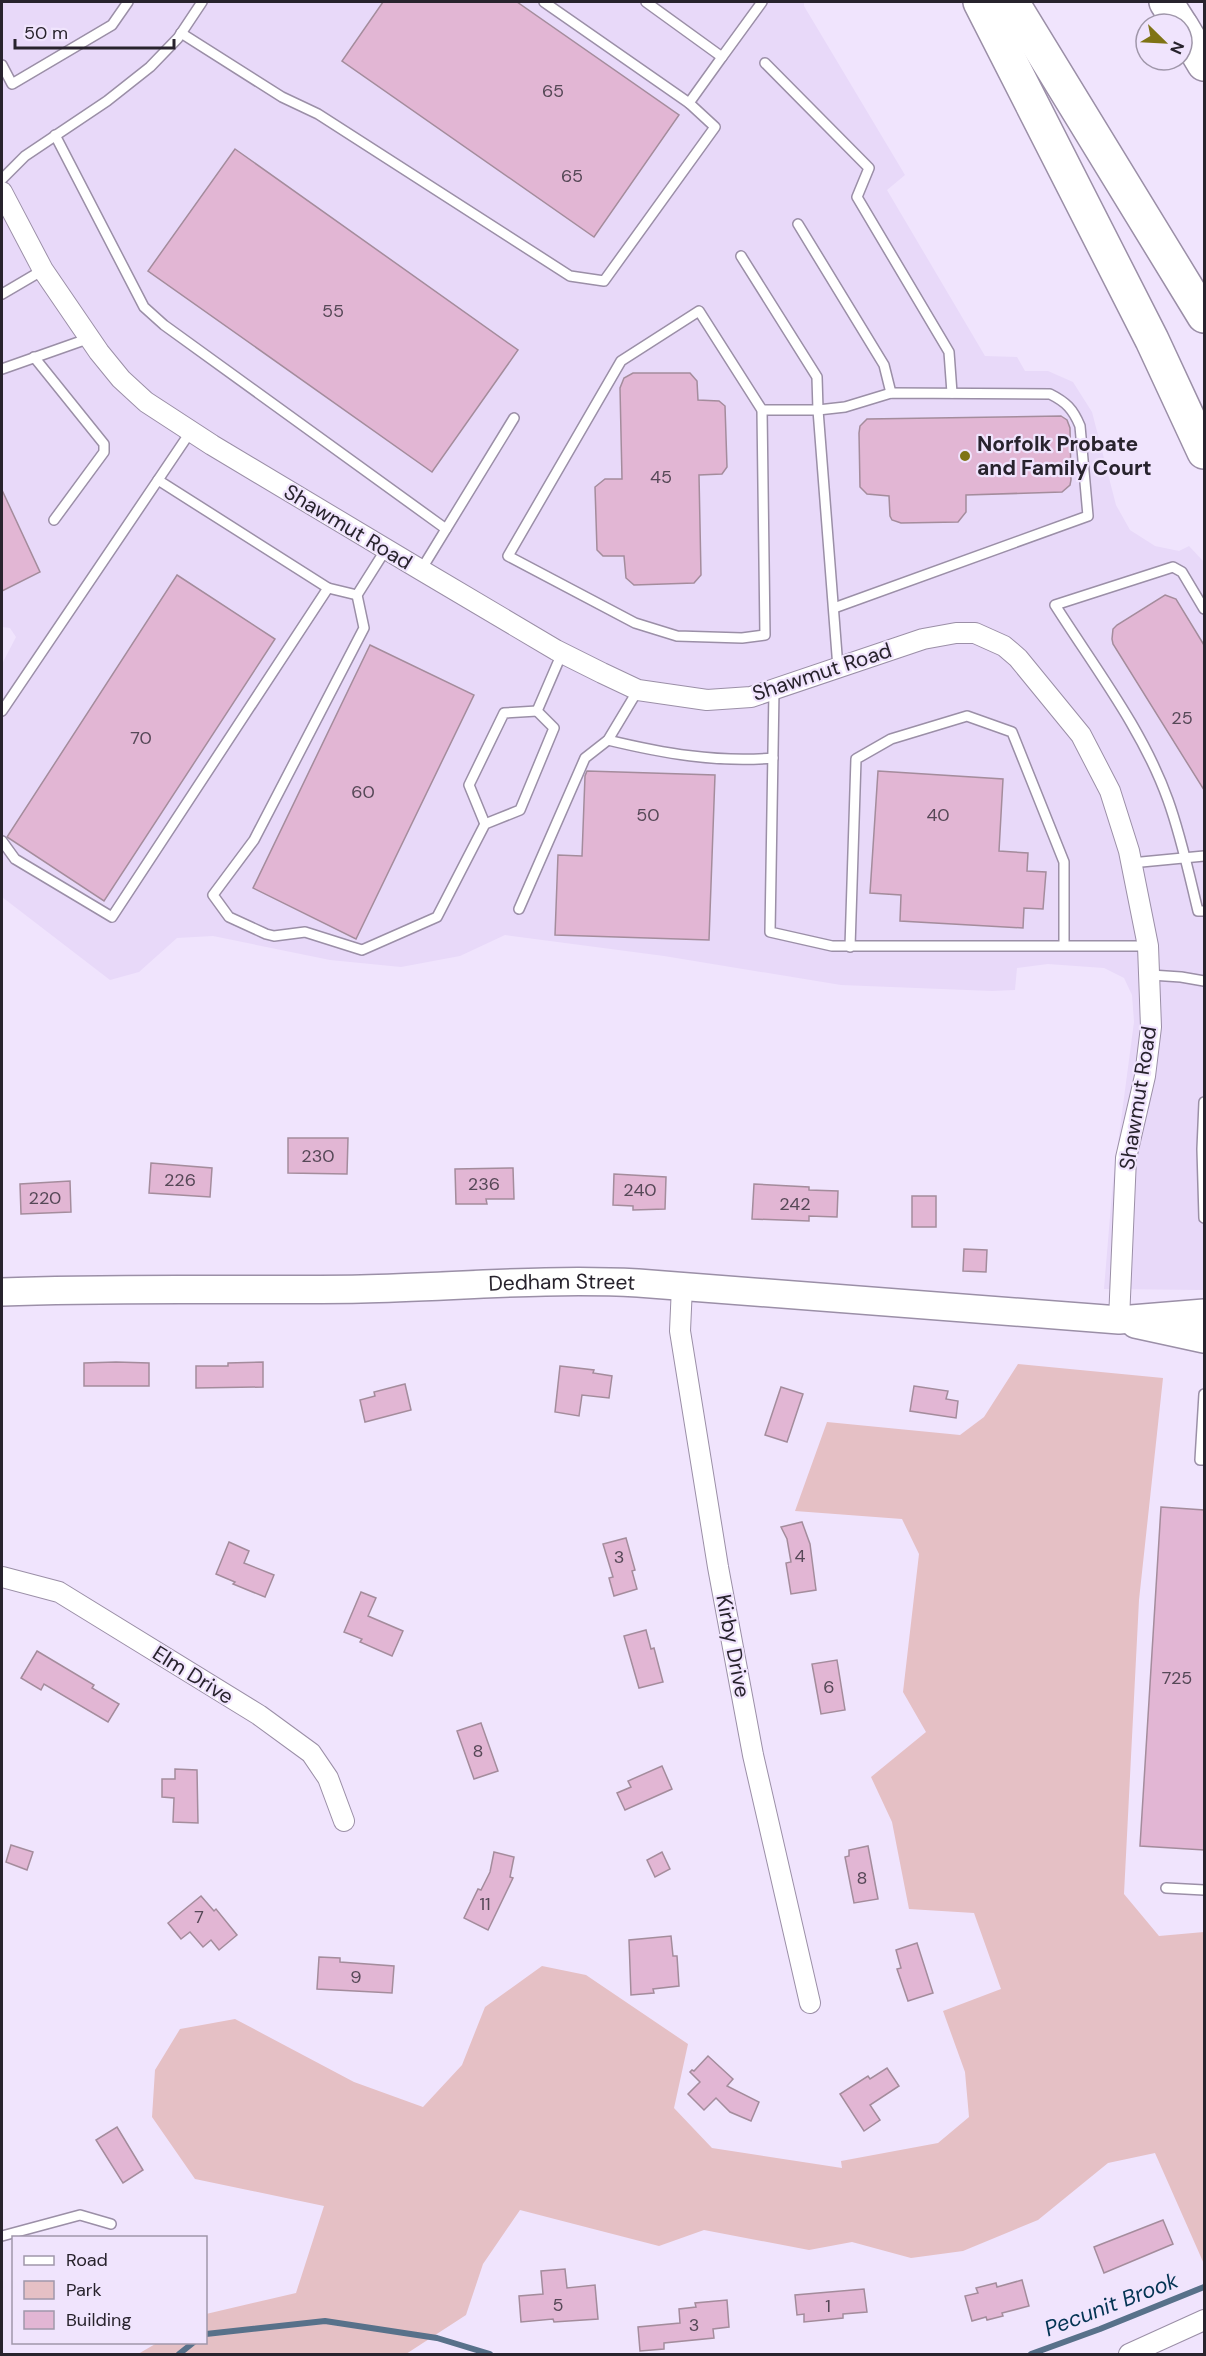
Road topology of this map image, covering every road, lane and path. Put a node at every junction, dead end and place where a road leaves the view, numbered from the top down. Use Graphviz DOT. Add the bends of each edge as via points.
graph roads {
  1 [pos="128,2"];
  2 [pos="202,2"];
  3 [pos="544,2"];
  4 [pos="646,2"];
  5 [pos="762,2"];
  6 [pos="980,2"];
  7 [pos="1012,2"];
  8 [pos="181,33"];
  9 [pos="1194,47"];
  10 [pos="722,57"];
  11 [pos="765,63"];
  12 [pos="1204,64"];
  13 [pos="2,65"];
  14 [pos="689,103"];
  15 [pos="55,135"];
  16 [pos="2,179"];
  17 [pos="2,192"];
  18 [pos="798,224"];
  19 [pos="741,256"];
  20 [pos="43,270"];
  21 [pos="2,294"];
  22 [pos="1204,316"];
  23 [pos="90,338"];
  24 [pos="34,357"];
  25 [pos="2,369"];
  26 [pos="891,393"];
  27 [pos="952,393"];
  28 [pos="762,410"];
  29 [pos="818,410"];
  30 [pos="514,418"];
  31 [pos="191,431"];
  32 [pos="1204,453"];
  33 [pos="158,480"];
  34 [pos="54,520"];
  35 [pos="446,528"];
  36 [pos="386,549"];
  37 [pos="421,570"];
  38 [pos="328,588"];
  39 [pos="357,596"];
  40 [pos="834,608"];
  41 [pos="1204,609"];
  42 [pos="561,652"];
  43 [pos="838,668"];
  44 [pos="638,690"];
  45 [pos="774,690"];
  46 [pos="2,711"];
  47 [pos="537,711"];
  48 [pos="608,740"];
  49 [pos="773,758"];
  50 [pos="485,824"];
  51 [pos="2,841"];
  52 [pos="1204,856"];
  53 [pos="1186,858"];
  54 [pos="1131,863"];
  55 [pos="519,909"];
  56 [pos="1204,911"];
  57 [pos="1064,944"];
  58 [pos="1148,946"];
  59 [pos="850,947"];
  60 [pos="1151,975"];
  61 [pos="1204,981"];
  62 [pos="1204,1102"];
  63 [pos="1204,1218"];
  64 [pos="682,1286"];
  65 [pos="2,1292"];
  66 [pos="1204,1313"];
  67 [pos="1119,1320"];
  68 [pos="1204,1339"];
  69 [pos="1204,1394"];
  70 [pos="1204,1460"];
  71 [pos="2,1577"];
  72 [pos="344,1821"];
  73 [pos="1166,1888"];
  74 [pos="1204,1890"];
  75 [pos="810,2003"];
  76 [pos="111,2224"];
  77 [pos="2,2236"];
  78 [pos="1204,2320"];
  79 [pos="1129,2355"];
  1 -- 13 [label="lane" via="112,26 12,84"];
  2 -- 8 [label="lane"];
  3 -- 14 [label="lane"];
  4 -- 10 [label="lane"];
  5 -- 10 [label="lane"];
  6 -- 32 [label="highway" via="1152,340"];
  7 -- 22 [label="highway"];
  8 -- 14 [label="lane" via="282,97 318,114 570,276 604,281 715,127"];
  8 -- 15 [label="lane" via="150,67"];
  9 -- 12 [label="highway"];
  10 -- 14 [label="lane"];
  11 -- 27 [label="lane" via="868,168 856,197 949,352"];
  15 -- 16 [label="lane" via="25,156"];
  15 -- 35 [label="lane" via="144,307"];
  17 -- 20 [label="street, Shawmut Road"];
  18 -- 26 [label="lane" via="884,364"];
  19 -- 29 [label="lane" via="817,377"];
  20 -- 21 [label="lane"];
  20 -- 23 [label="street, Shawmut Road"];
  23 -- 24 [label="lane"];
  23 -- 31 [label="street, Shawmut Road" via="121,379 146,402"];
  24 -- 25 [label="lane"];
  24 -- 34 [label="lane" via="104,444 104,452"];
  26 -- 27 [label="lane"];
  26 -- 29 [label="lane" via="846,407"];
  27 -- 40 [label="lane" via="1050,394 1067,403 1080,426 1088,516"];
  28 -- 28 [label="lane" via="765,635 677,636 635,623 508,556 621,360 699,312"];
  28 -- 29 [label="lane"];
  29 -- 40 [label="lane"];
  30 -- 35 [label="lane"];
  31 -- 33 [label="lane"];
  31 -- 36 [label="street, Shawmut Road"];
  33 -- 38 [label="lane"];
  33 -- 46 [label="lane"];
  35 -- 37 [label="lane"];
  36 -- 37 [label="street, Shawmut Road"];
  36 -- 39 [label="lane"];
  37 -- 42 [label="street, Shawmut Road"];
  38 -- 39 [label="lane"];
  38 -- 51 [label="lane" via="111,917 15,859"];
  39 -- 50 [label="lane" via="364,628 254,840 213,895 229,917 266,934 305,932 362,950 437,917"];
  40 -- 43 [label="lane"];
  41 -- 53 [label="lane" via="1182,572 1173,567 1055,605 1139,737 1168,799"];
  42 -- 44 [label="street, Shawmut Road"];
  42 -- 47 [label="lane"];
  43 -- 45 [label="street, Shawmut Road"];
  43 -- 54 [label="street, Shawmut Road" via="923,639 956,633 975,633 1004,646 1081,735 1110,790"];
  44 -- 45 [label="street, Shawmut Road" via="707,700 751,697"];
  44 -- 48 [label="lane"];
  45 -- 49 [label="lane"];
  47 -- 50 [label="lane" via="554,728 519,810"];
  47 -- 50 [label="lane" via="504,713 469,785"];
  48 -- 49 [label="lane" via="652,751 741,761"];
  48 -- 55 [label="lane" via="585,758"];
  49 -- 59 [label="lane" via="770,932"];
  52 -- 53 [label="lane"];
  53 -- 54 [label="lane"];
  53 -- 56 [label="lane" via="1198,911"];
  54 -- 58 [label="street, Shawmut Road"];
  57 -- 58 [label="lane"];
  57 -- 59 [label="lane"];
  57 -- 59 [label="lane" via="1064,862 1012,732 967,716 891,739 856,759"];
  58 -- 60 [label="street, Shawmut Road"];
  60 -- 61 [label="lane"];
  60 -- 67 [label="street, Shawmut Road" via="1149,1056 1126,1158"];
  62 -- 63 [label="lane"];
  64 -- 65 [label="main road, Dedham Street" via="566,1281 430,1287"];
  64 -- 67 [label="main road, Dedham Street"];
  64 -- 75 [label="street, Kirby Drive" via="680,1331 718,1567 753,1755"];
  66 -- 67 [label="main road, Dedham Street"];
  67 -- 68 [label="main road, Dedham Street"];
  69 -- 70 [label="lane" via="1200,1460"];
  71 -- 72 [label="street, Elm Drive" via="59,1592 259,1715 311,1753 328,1778"];
  73 -- 74 [label="lane"];
  76 -- 77 [label="lane" via="80,2215"];
  78 -- 79 [label="street"];
}
